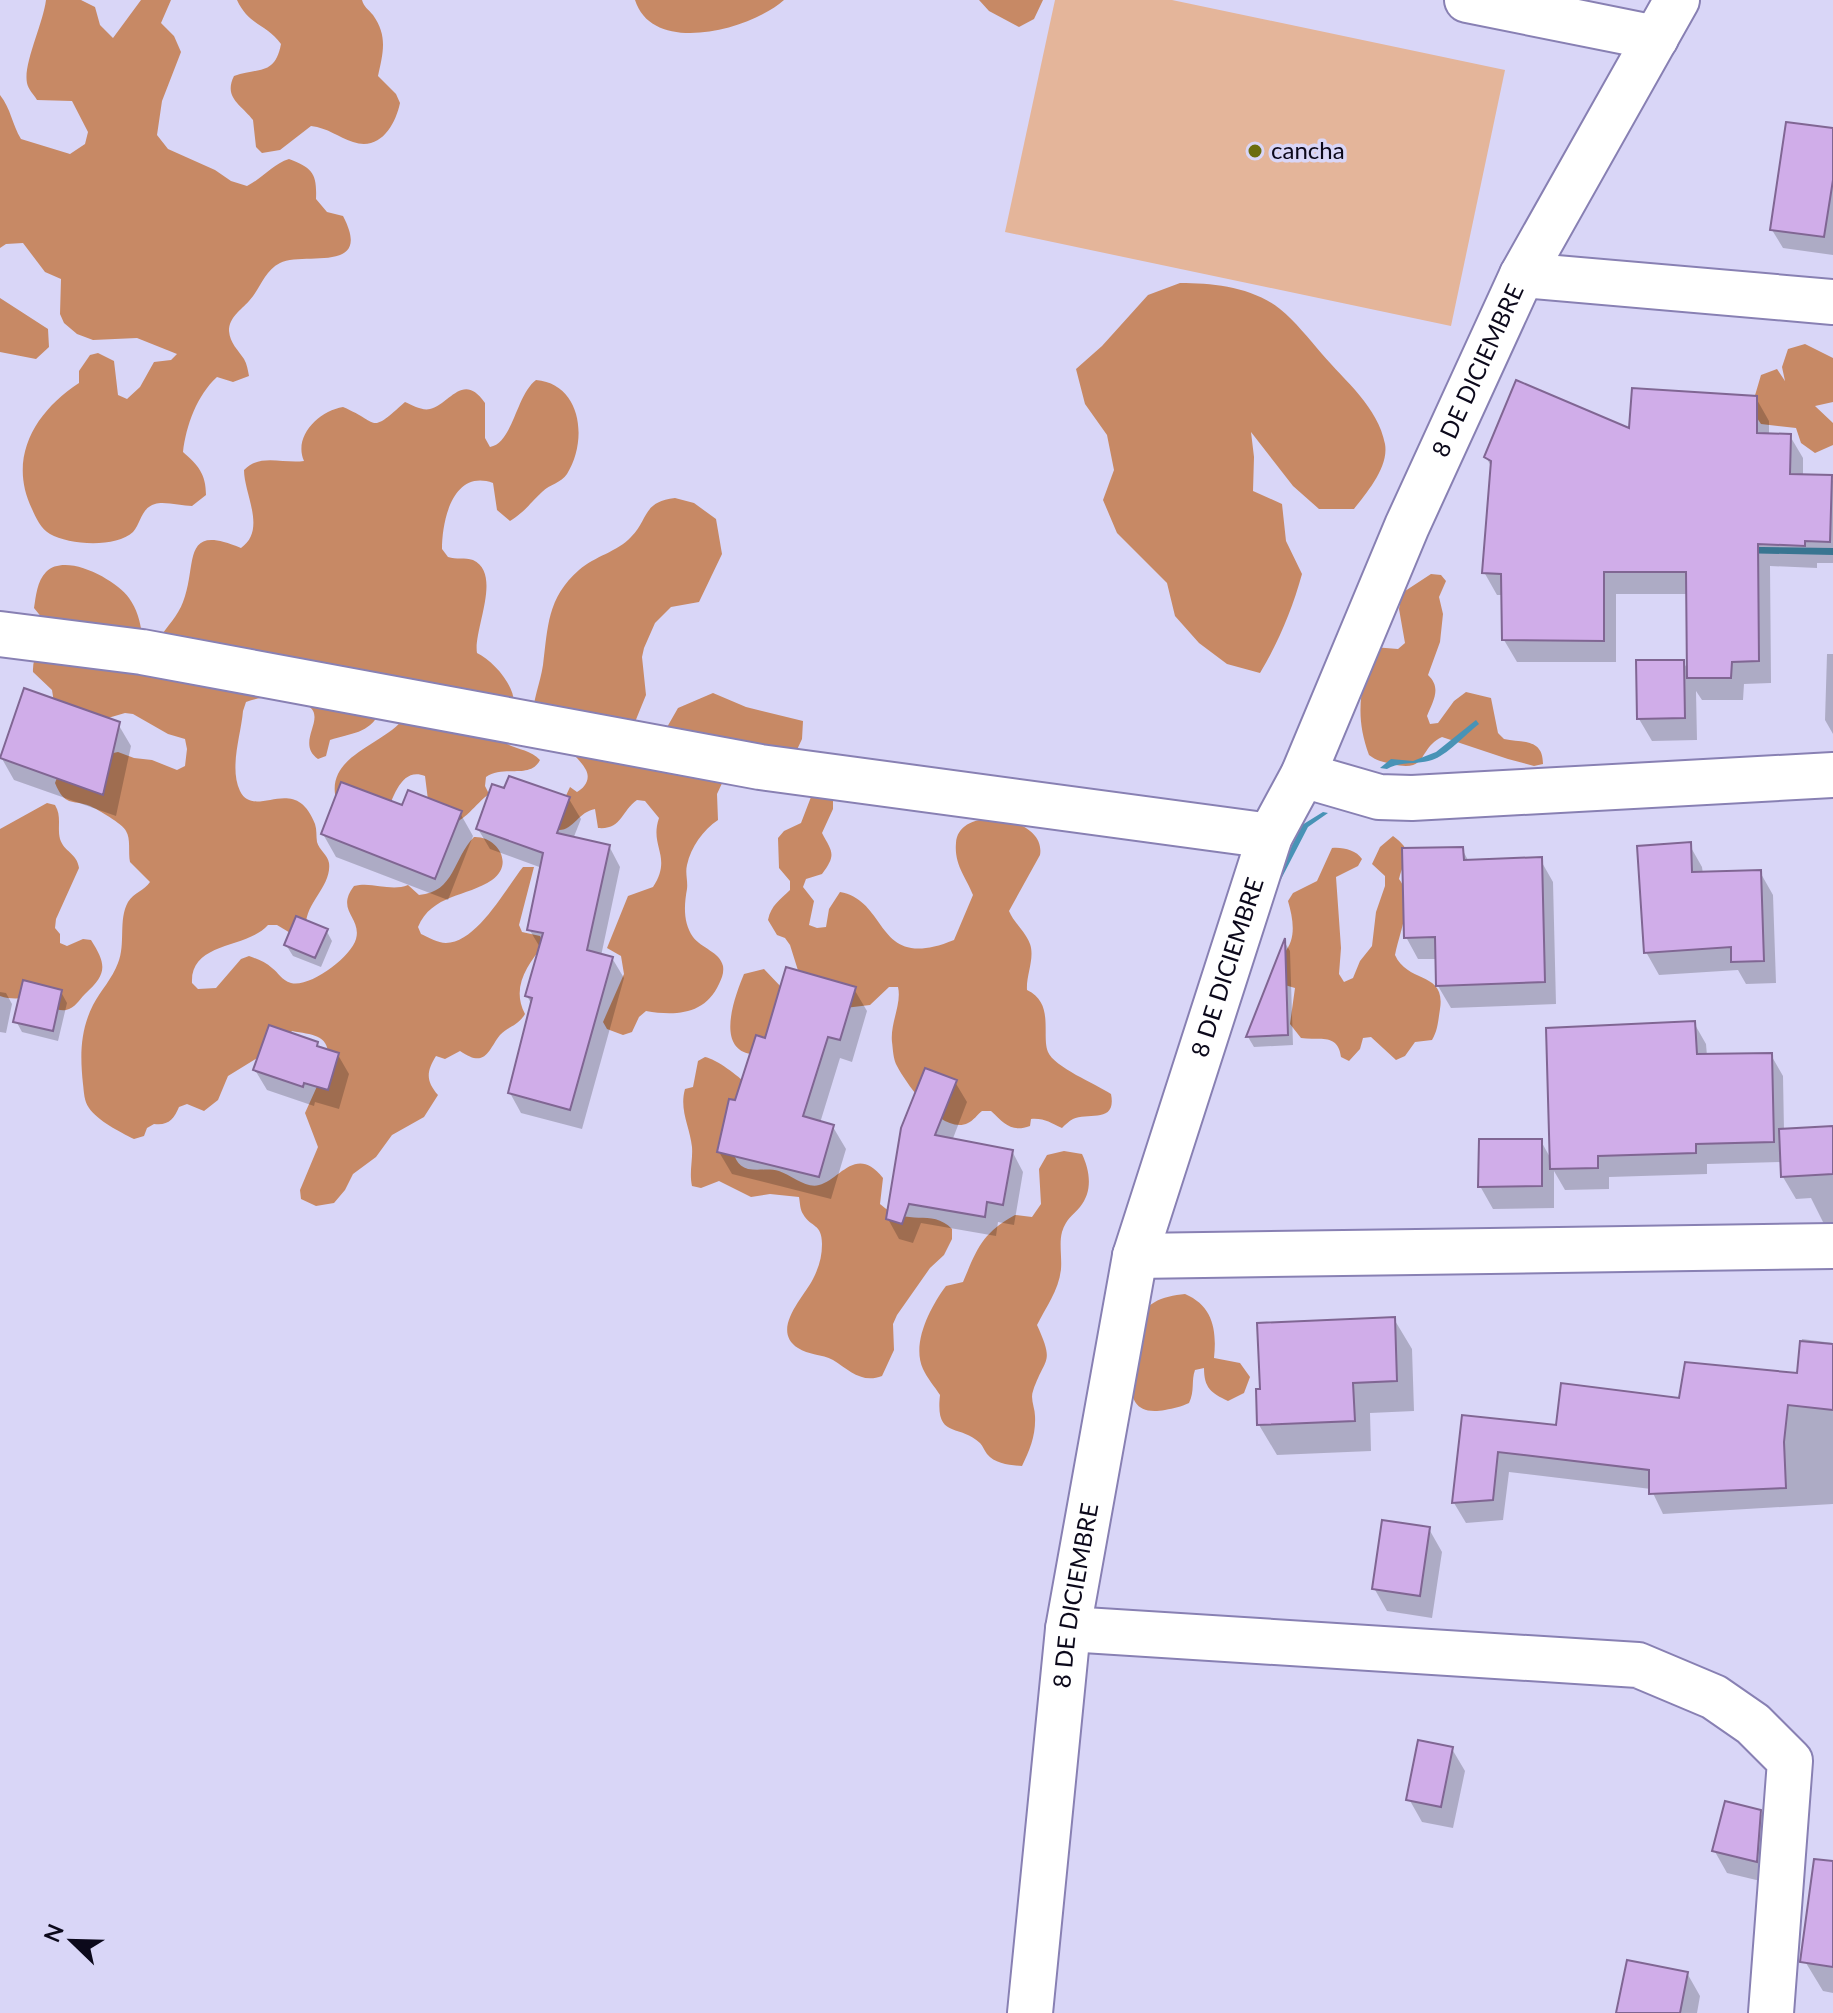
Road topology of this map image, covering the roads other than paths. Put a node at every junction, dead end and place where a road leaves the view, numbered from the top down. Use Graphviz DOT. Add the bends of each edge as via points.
graph roads {
  1 [pos="1467,0"];
  2 [pos="1677,0"];
  3 [pos="1656,38"];
  4 [pos="1522,275"];
  5 [pos="1833,302"];
  6 [pos="0,634"];
  7 [pos="1303,775"];
  8 [pos="1833,775"];
  9 [pos="1270,836"];
  10 [pos="1833,1246"];
  11 [pos="1135,1256"];
  12 [pos="1068,1629"];
  13 [pos="1030,2013"];
  14 [pos="1771,2013"];
  1 -- 3 [label="street"];
  2 -- 3 [label="street, 8 DE DICIEMBRE"];
  3 -- 4 [label="street, 8 DE DICIEMBRE"];
  4 -- 5 [label="street"];
  4 -- 7 [label="street, 8 DE DICIEMBRE" via="1407,526"];
  6 -- 9 [label="street" via="142,652 760,767"];
  7 -- 8 [label="street" via="1379,797 1412,798"];
  7 -- 9 [label="street, 8 DE DICIEMBRE"];
  9 -- 11 [label="street, 8 DE DICIEMBRE"];
  10 -- 11 [label="street"];
  11 -- 12 [label="street, 8 DE DICIEMBRE"];
  12 -- 13 [label="street, 8 DE DICIEMBRE"];
  12 -- 14 [label="street" via="1638,1665 1714,1697 1753,1724 1790,1761"];
}
